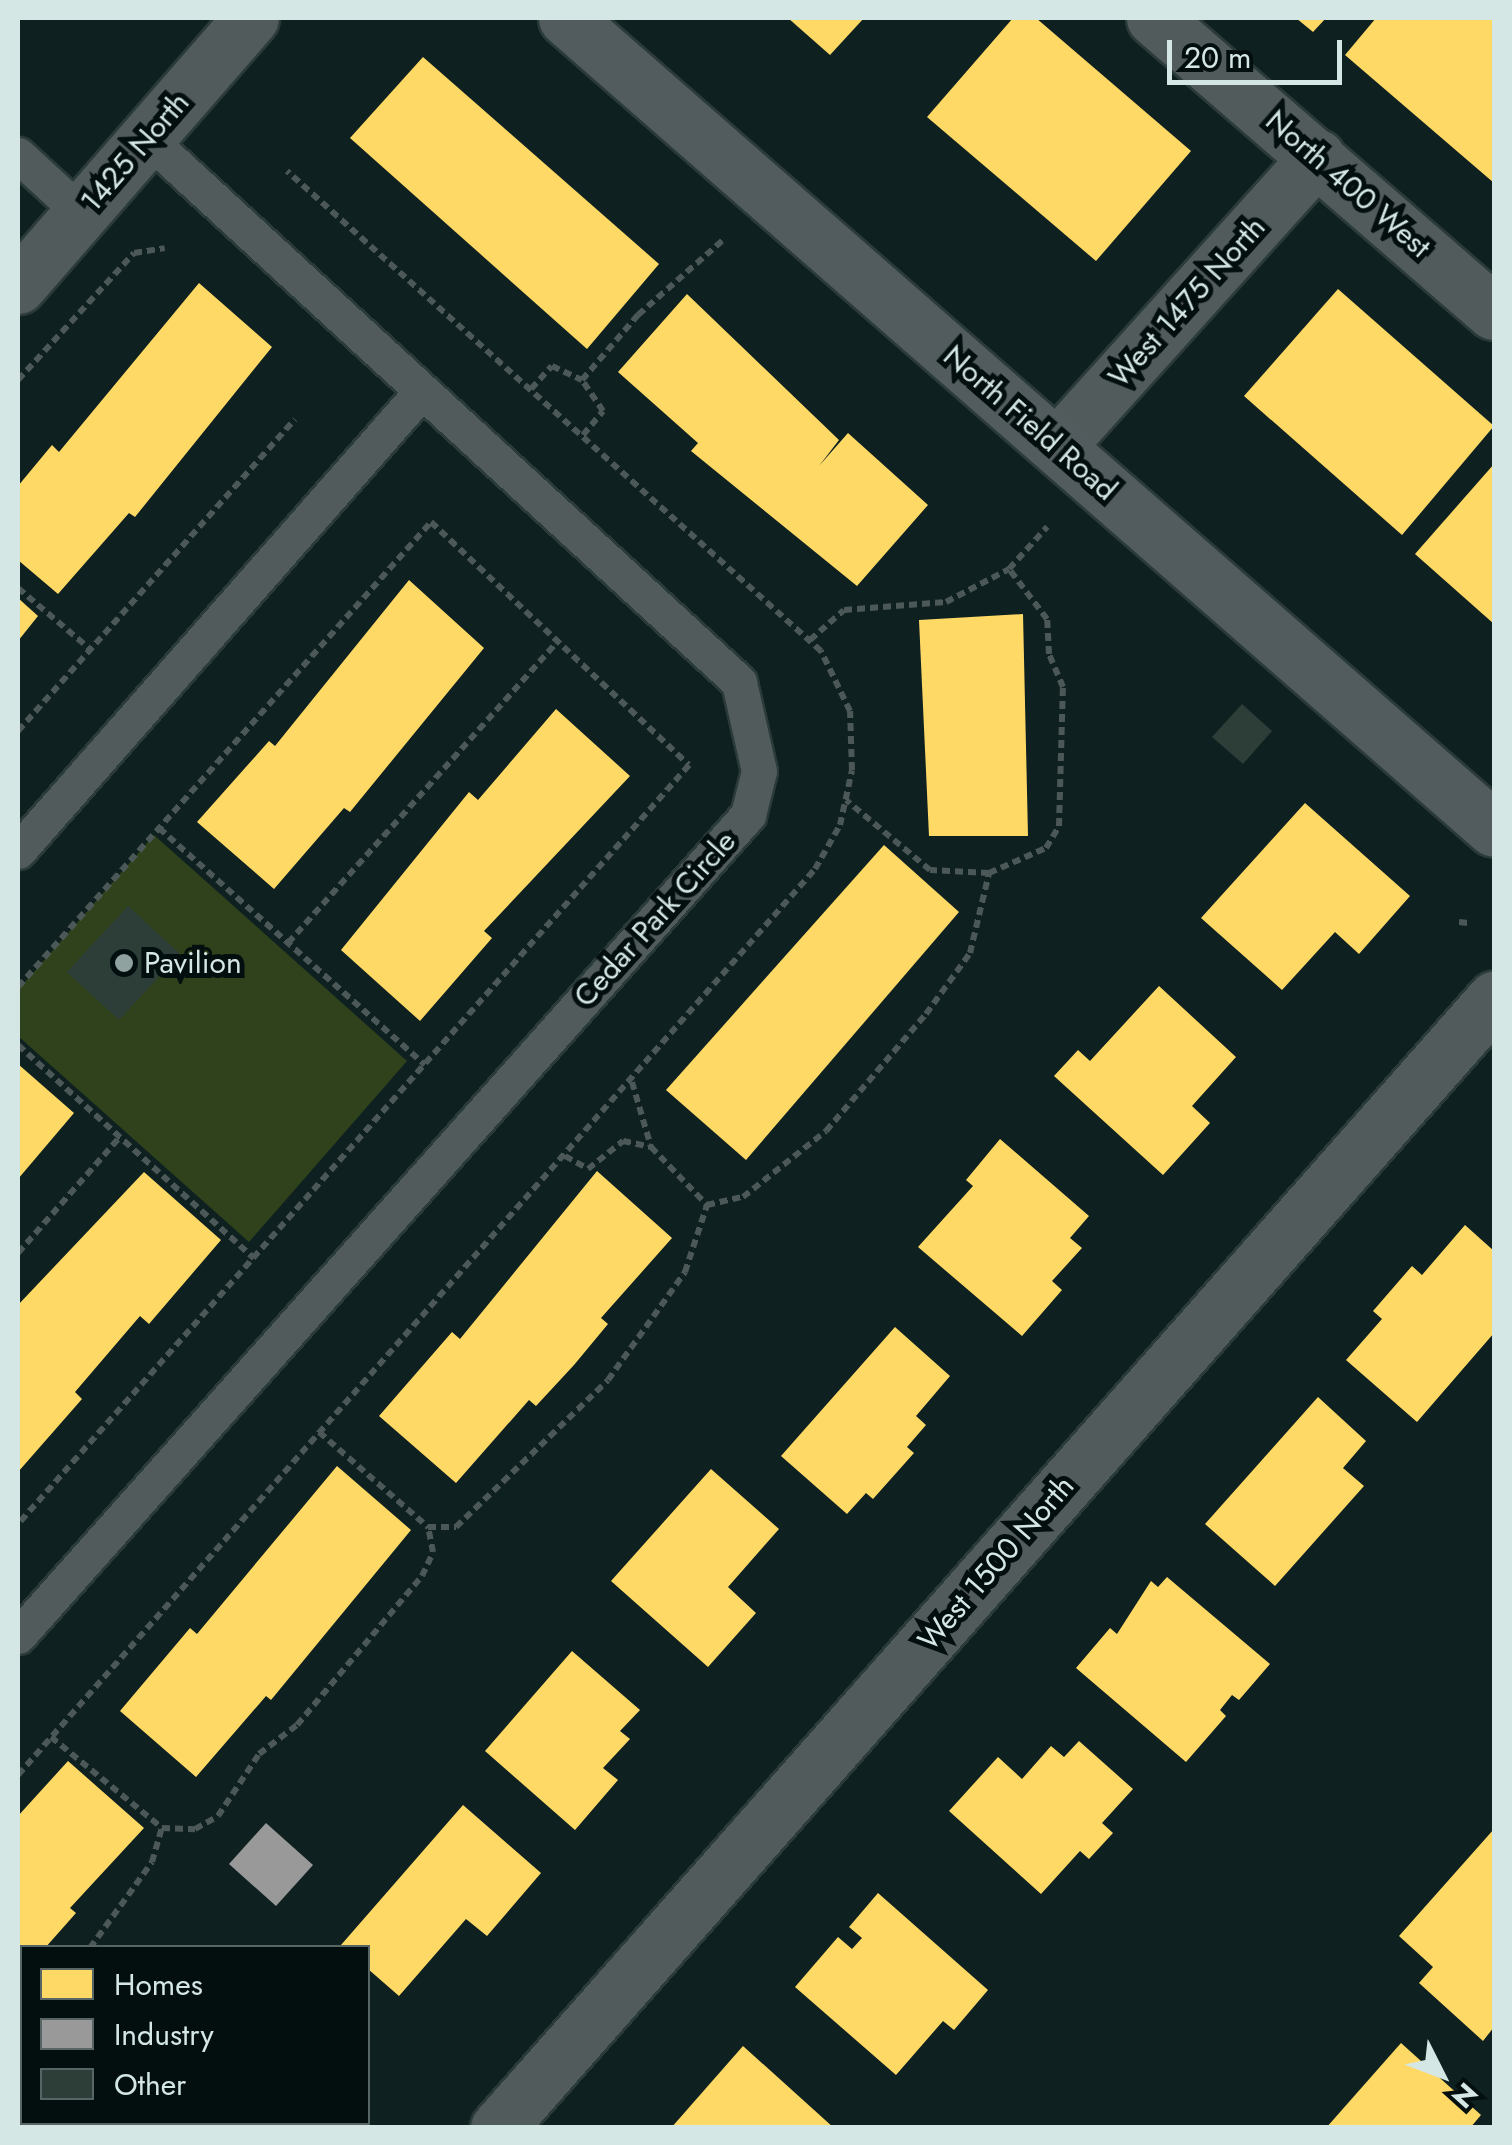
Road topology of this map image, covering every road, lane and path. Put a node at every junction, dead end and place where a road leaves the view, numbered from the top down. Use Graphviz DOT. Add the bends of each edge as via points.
graph roads {
  1 [pos="251,18"];
  2 [pos="566,18"];
  3 [pos="1154,18"];
  4 [pos="147,138"];
  5 [pos="18,155"];
  6 [pos="1318,157"];
  7 [pos="286,171"];
  8 [pos="82,213"];
  9 [pos="723,240"];
  10 [pos="165,248"];
  11 [pos="18,286"];
  12 [pos="1494,312"];
  13 [pos="18,380"];
  14 [pos="582,380"];
  15 [pos="531,389"];
  16 [pos="422,391"];
  17 [pos="295,419"];
  18 [pos="583,435"];
  19 [pos="1057,446"];
  20 [pos="1047,527"];
  21 [pos="1009,569"];
  22 [pos="18,588"];
  23 [pos="810,640"];
  24 [pos="558,642"];
  25 [pos="90,649"];
  26 [pos="18,731"];
  27 [pos="846,800"];
  28 [pos="159,828"];
  29 [pos="1494,829"];
  30 [pos="18,850"];
  31 [pos="989,873"];
  32 [pos="288,943"];
  33 [pos="18,987"];
  34 [pos="1494,1000"];
  35 [pos="18,1045"];
  36 [pos="425,1064"];
  37 [pos="632,1082"];
  38 [pos="120,1137"];
  39 [pos="651,1147"];
  40 [pos="565,1156"];
  41 [pos="707,1205"];
  42 [pos="18,1252"];
  43 [pos="254,1258"];
  44 [pos="319,1432"];
  45 [pos="18,1524"];
  46 [pos="428,1527"];
  47 [pos="18,1636"];
  48 [pos="52,1736"];
  49 [pos="18,1775"];
  50 [pos="162,1828"];
  51 [pos="92,1945"];
  52 [pos="498,2128"];
  1 -- 4 [label="street, 1425 North"];
  2 -- 19 [label="street, North Field Road"];
  3 -- 6 [label="street, North 400 West"];
  4 -- 8 [label="street, 1425 North"];
  4 -- 16 [label="lane, Cedar Park Circle"];
  5 -- 8 [label="lane"];
  6 -- 12 [label="street, North 400 West"];
  6 -- 19 [label="street, West 1475 North"];
  7 -- 15 [label="path"];
  8 -- 11 [label="street, 1425 North"];
  9 -- 14 [label="path" via="638,315"];
  10 -- 13 [label="path" via="152,244 134,253"];
  14 -- 15 [label="path" via="552,366"];
  14 -- 18 [label="path" via="603,410"];
  15 -- 18 [label="path"];
  16 -- 30 [label="lane"];
  16 -- 47 [label="lane, Cedar Park Circle" via="738,682 759,771 748,814"];
  17 -- 25 [label="path"];
  18 -- 23 [label="path"];
  19 -- 29 [label="street, North Field Road"];
  20 -- 21 [label="path"];
  21 -- 23 [label="path" via="946,602 844,610"];
  21 -- 31 [label="path" via="1047,619 1049,654 1063,687 1064,764 1058,826 1046,848"];
  22 -- 25 [label="path"];
  23 -- 27 [label="path" via="850,711"];
  24 -- 28 [label="path" via="431,522"];
  24 -- 32 [label="path"];
  24 -- 36 [label="path" via="689,765"];
  25 -- 26 [label="path"];
  27 -- 31 [label="path" via="930,870"];
  27 -- 37 [label="path" via="814,869"];
  28 -- 32 [label="path"];
  28 -- 33 [label="path"];
  31 -- 41 [label="path" via="970,953 913,1029 826,1131 743,1197"];
  32 -- 36 [label="path"];
  34 -- 52 [label="street, West 1500 North"];
  35 -- 38 [label="path"];
  36 -- 43 [label="path"];
  37 -- 39 [label="path"];
  37 -- 40 [label="path"];
  38 -- 42 [label="path"];
  38 -- 43 [label="path"];
  39 -- 40 [label="path" via="622,1141 588,1169"];
  39 -- 41 [label="path"];
  40 -- 44 [label="path"];
  41 -- 46 [label="path" via="686,1272 608,1380 482,1506 456,1527"];
  43 -- 45 [label="path"];
  44 -- 46 [label="path"];
  44 -- 48 [label="path"];
  46 -- 50 [label="path" via="433,1552 422,1576 352,1665 297,1725 259,1754 218,1816 195,1828"];
  48 -- 49 [label="path"];
  48 -- 50 [label="path"];
  50 -- 51 [label="path" via="152,1862"];
}
